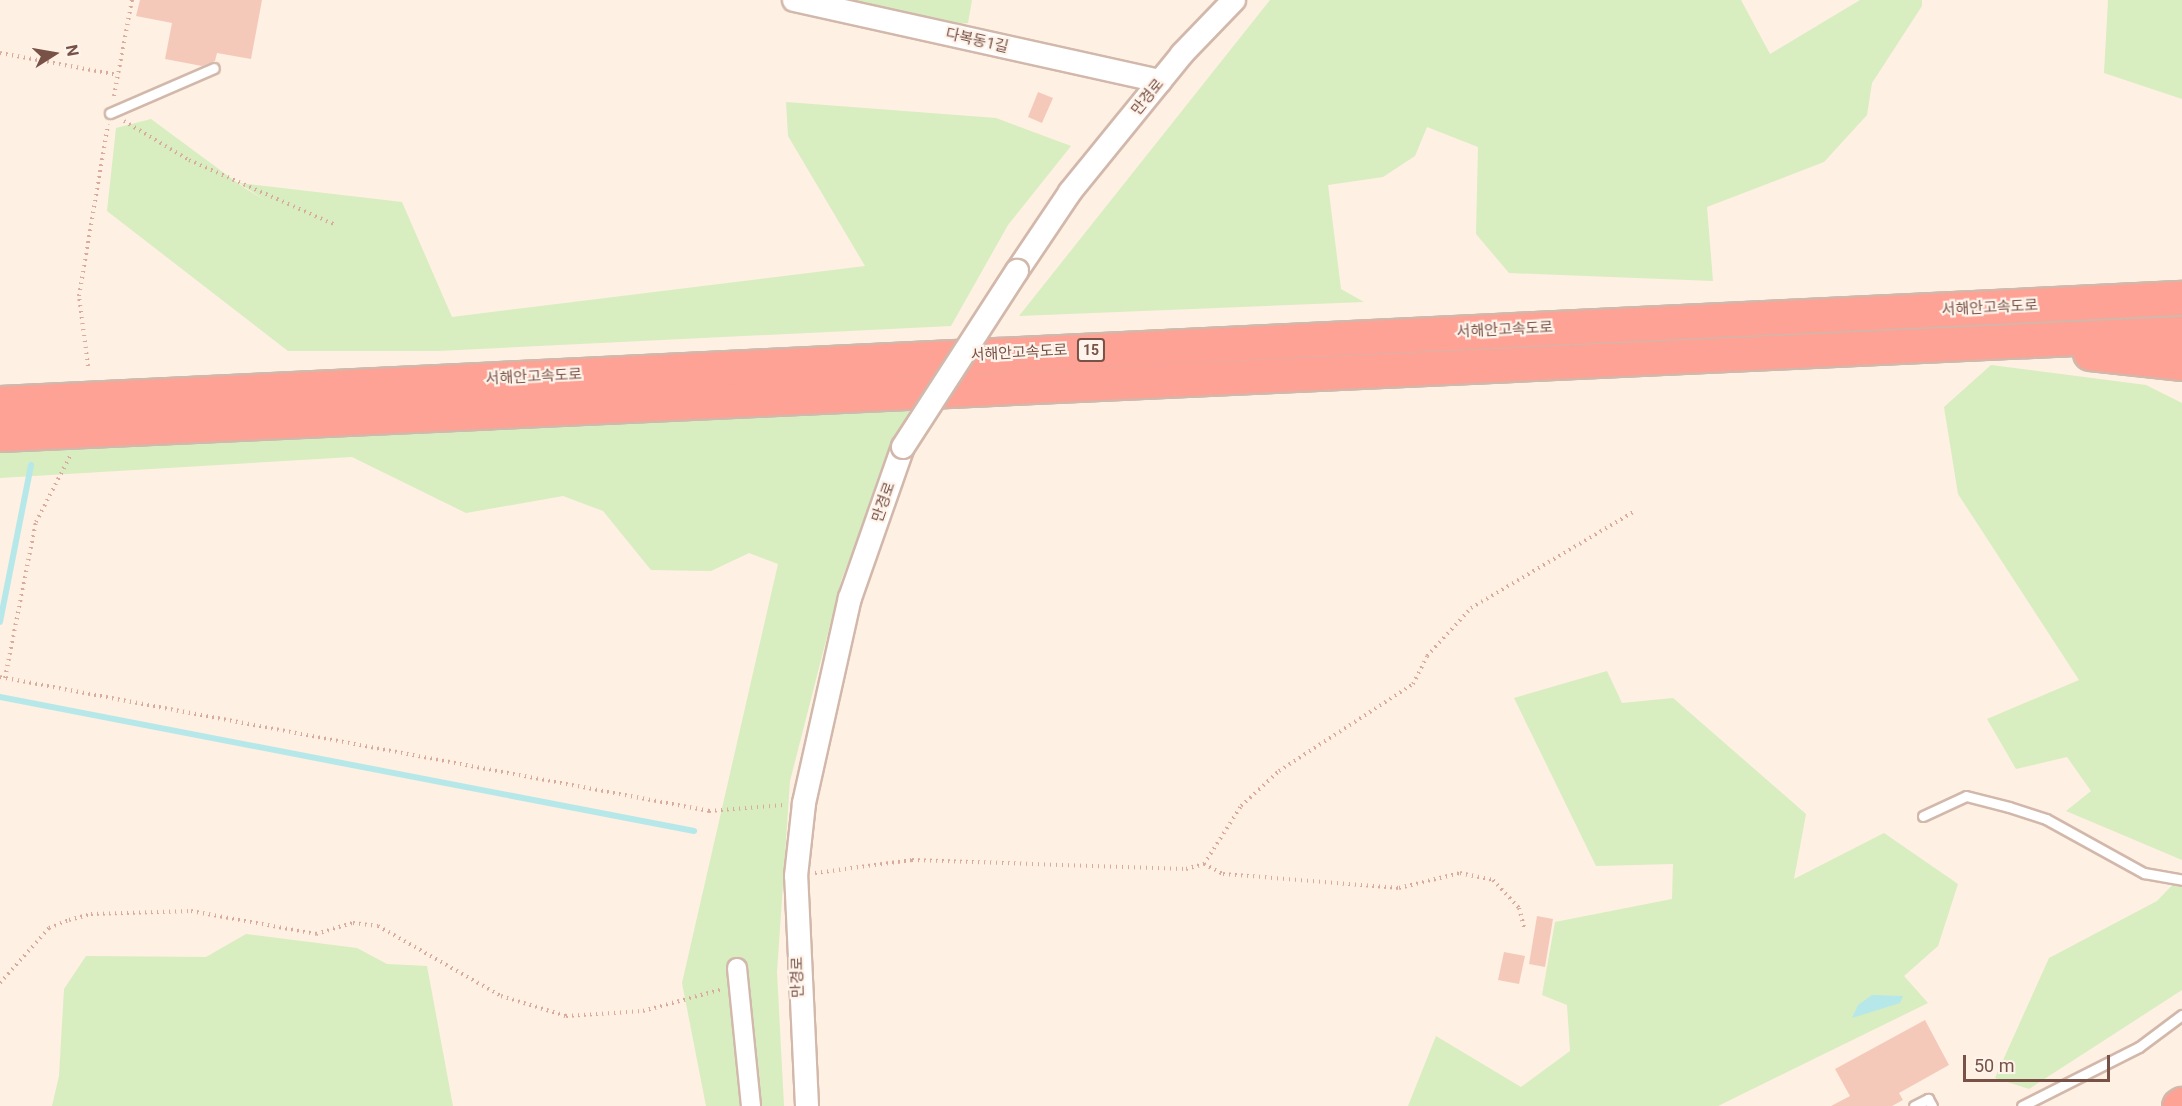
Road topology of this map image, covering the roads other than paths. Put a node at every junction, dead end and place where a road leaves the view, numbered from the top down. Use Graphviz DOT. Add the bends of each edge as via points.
graph roads {
  1 [pos="794,0"];
  2 [pos="1234,0"];
  3 [pos="214,68"];
  4 [pos="1160,81"];
  5 [pos="110,113"];
  6 [pos="2182,298"];
  7 [pos="2182,333"];
  8 [pos="1975,341"];
  9 [pos="2182,363"];
  10 [pos="0,403"];
  11 [pos="0,434"];
  12 [pos="1923,816"];
  13 [pos="2182,880"];
  14 [pos="736,968"];
  15 [pos="2182,1015"];
  16 [pos="751,1106"];
  17 [pos="807,1106"];
  18 [pos="1914,1106"];
  19 [pos="1932,1106"];
  20 [pos="2022,1106"];
  1 -- 4 [label="street, 다복동1길"];
  2 -- 4 [label="street, 만경로"];
  3 -- 5 [label="lane"];
  4 -- 17 [label="street, 만경로, bridge" via="1070,192 903,447 850,598 804,803 796,876"];
  6 -- 10 [label="highway, 서해안고속도로 / 15"];
  7 -- 8 [label="highway, 서해안고속도로 / 15"];
  8 -- 9 [label="highway"];
  8 -- 11 [label="highway, 서해안고속도로 / 15"];
  12 -- 13 [label="lane" via="1966,796 2046,819 2144,873"];
  14 -- 16 [label="street"];
  15 -- 20 [label="lane" via="2139,1047"];
  18 -- 19 [label="lane" via="1928,1099"];
}
